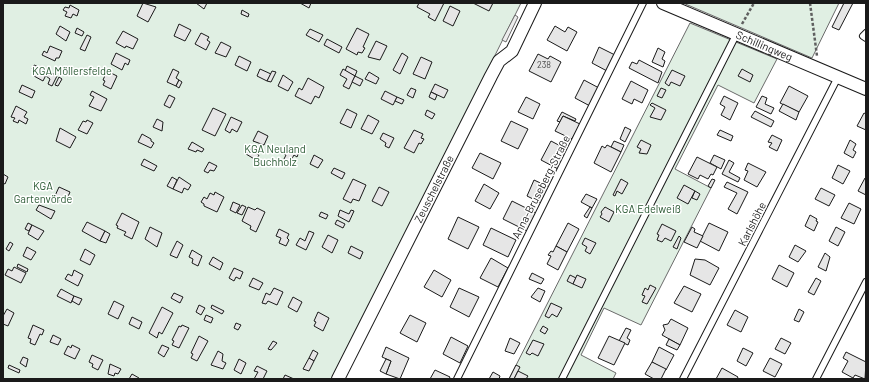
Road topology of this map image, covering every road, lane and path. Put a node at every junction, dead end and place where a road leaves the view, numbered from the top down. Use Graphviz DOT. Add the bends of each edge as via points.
graph roads {
  1 [pos="536,3"];
  2 [pos="643,3"];
  3 [pos="663,3"];
  4 [pos="754,3"];
  5 [pos="810,3"];
  6 [pos="737,33"];
  7 [pos="866,33"];
  8 [pos="866,38"];
  9 [pos="819,69"];
  10 [pos="838,77"];
  11 [pos="866,89"];
  12 [pos="866,282"];
  13 [pos="338,379"];
  14 [pos="456,379"];
  15 [pos="562,379"];
  16 [pos="683,379"];
  17 [pos="816,379"];
  1 -- 13 [label="street, Zeuschelstraße" via="512,51 500,61 491,76"];
  2 -- 14 [label="lane, Anna-Bruseberg-Straße"];
  3 -- 6 [label="street, Schillingweg"];
  4 -- 6 [label="path"];
  5 -- 9 [label="path"];
  6 -- 9 [label="street, Schillingweg"];
  6 -- 15 [label="lane"];
  7 -- 8 [label="lane" via="863,36"];
  9 -- 10 [label="street, Schillingweg"];
  10 -- 11 [label="street, Schillingweg"];
  10 -- 16 [label="lane, Karlshöhe"];
  12 -- 17 [label="lane"];
}
